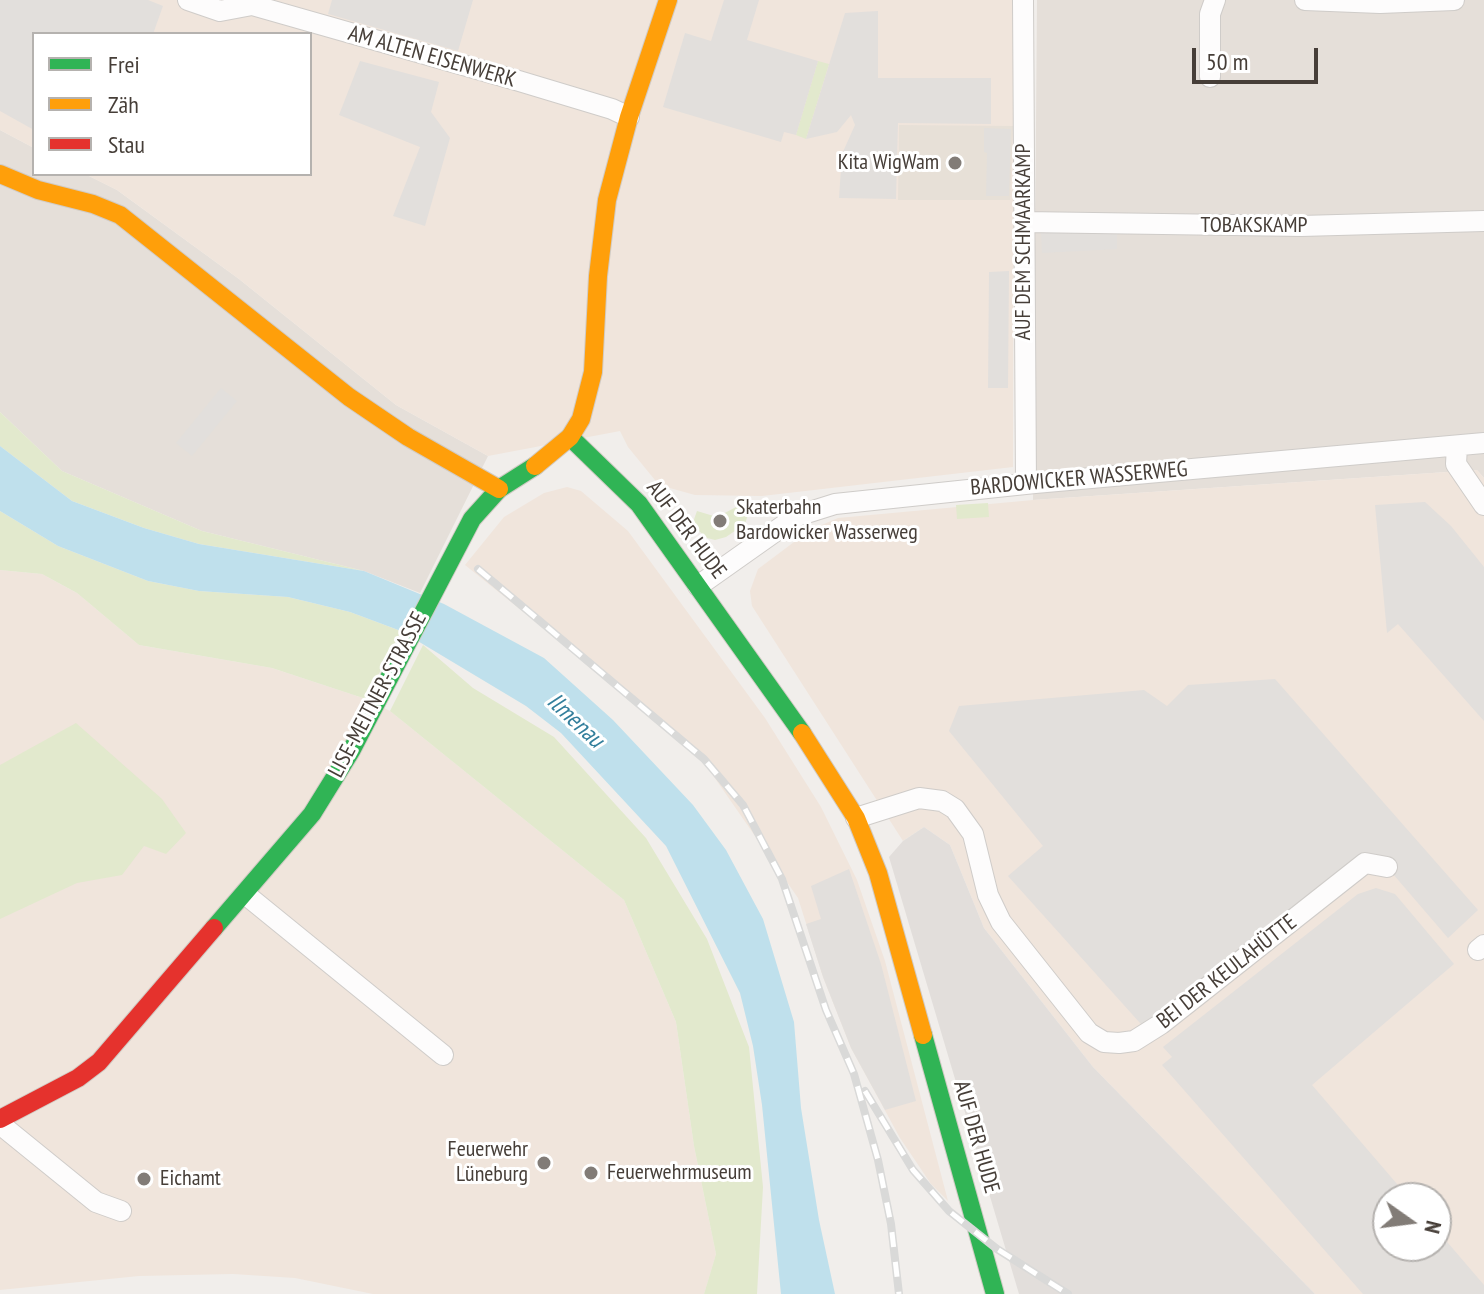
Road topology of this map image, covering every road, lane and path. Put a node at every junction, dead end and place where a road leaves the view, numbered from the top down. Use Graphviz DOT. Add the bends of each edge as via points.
graph roads {
  1 [pos="188,0"];
  2 [pos="668,0"];
  3 [pos="1023,0"];
  4 [pos="1215,0"];
  5 [pos="1305,0"];
  6 [pos="1454,0"];
  7 [pos="1424,1"];
  8 [pos="1210,77"];
  9 [pos="629,117"];
  10 [pos="0,174"];
  11 [pos="1484,221"];
  12 [pos="1024,222"];
  13 [pos="570,437"];
  14 [pos="1484,443"];
  15 [pos="1457,446"];
  16 [pos="1026,484"];
  17 [pos="499,489"];
  18 [pos="1484,505"];
  19 [pos="698,586"];
  20 [pos="856,818"];
  21 [pos="1387,867"];
  22 [pos="245,894"];
  23 [pos="443,1055"];
  24 [pos="0,1121"];
  25 [pos="121,1211"];
  26 [pos="995,1294"];
  1 -- 9 [label="street, AM ALTEN EISENWERK" via="220,11 252,5"];
  2 -- 9 [label="street"];
  3 -- 12 [label="street, AUF DEM SCHMAARKAMP"];
  4 -- 8 [label="street" via="1210,14"];
  5 -- 7 [label="street"];
  6 -- 7 [label="street"];
  9 -- 13 [label="street" via="601,238 589,396"];
  10 -- 17 [label="street" via="120,215 356,403"];
  11 -- 12 [label="street, TOBAKSKAMP" via="1301,226"];
  12 -- 16 [label="street, AUF DEM SCHMAARKAMP"];
  13 -- 17 [label="street"];
  13 -- 19 [label="street, AUF DER HUDE" via="639,504"];
  14 -- 15 [label="street, BARDOWICKER WASSERWEG"];
  15 -- 16 [label="street, BARDOWICKER WASSERWEG"];
  15 -- 18 [label="street" via="1456,464"];
  16 -- 19 [label="street, BARDOWICKER WASSERWEG" via="818,508 797,516"];
  17 -- 22 [label="street, LISE-MEITNER-STRASSE" via="472,519 373,710 312,814"];
  19 -- 20 [label="street, AUF DER HUDE" via="821,759"];
  20 -- 21 [label="street, BEI DER KEULAHÜTTE" via="919,798 955,809 973,834 988,895 1001,922 1089,1033 1104,1042 1134,1041 1161,1024 1365,863"];
  20 -- 26 [label="street, AUF DER HUDE" via="878,873"];
  22 -- 23 [label="street"];
  22 -- 24 [label="street, LISE-MEITNER-STRASSE" via="99,1062"];
  24 -- 25 [label="street, LISE-MEITNER-STRASSE" via="96,1202"];
}
